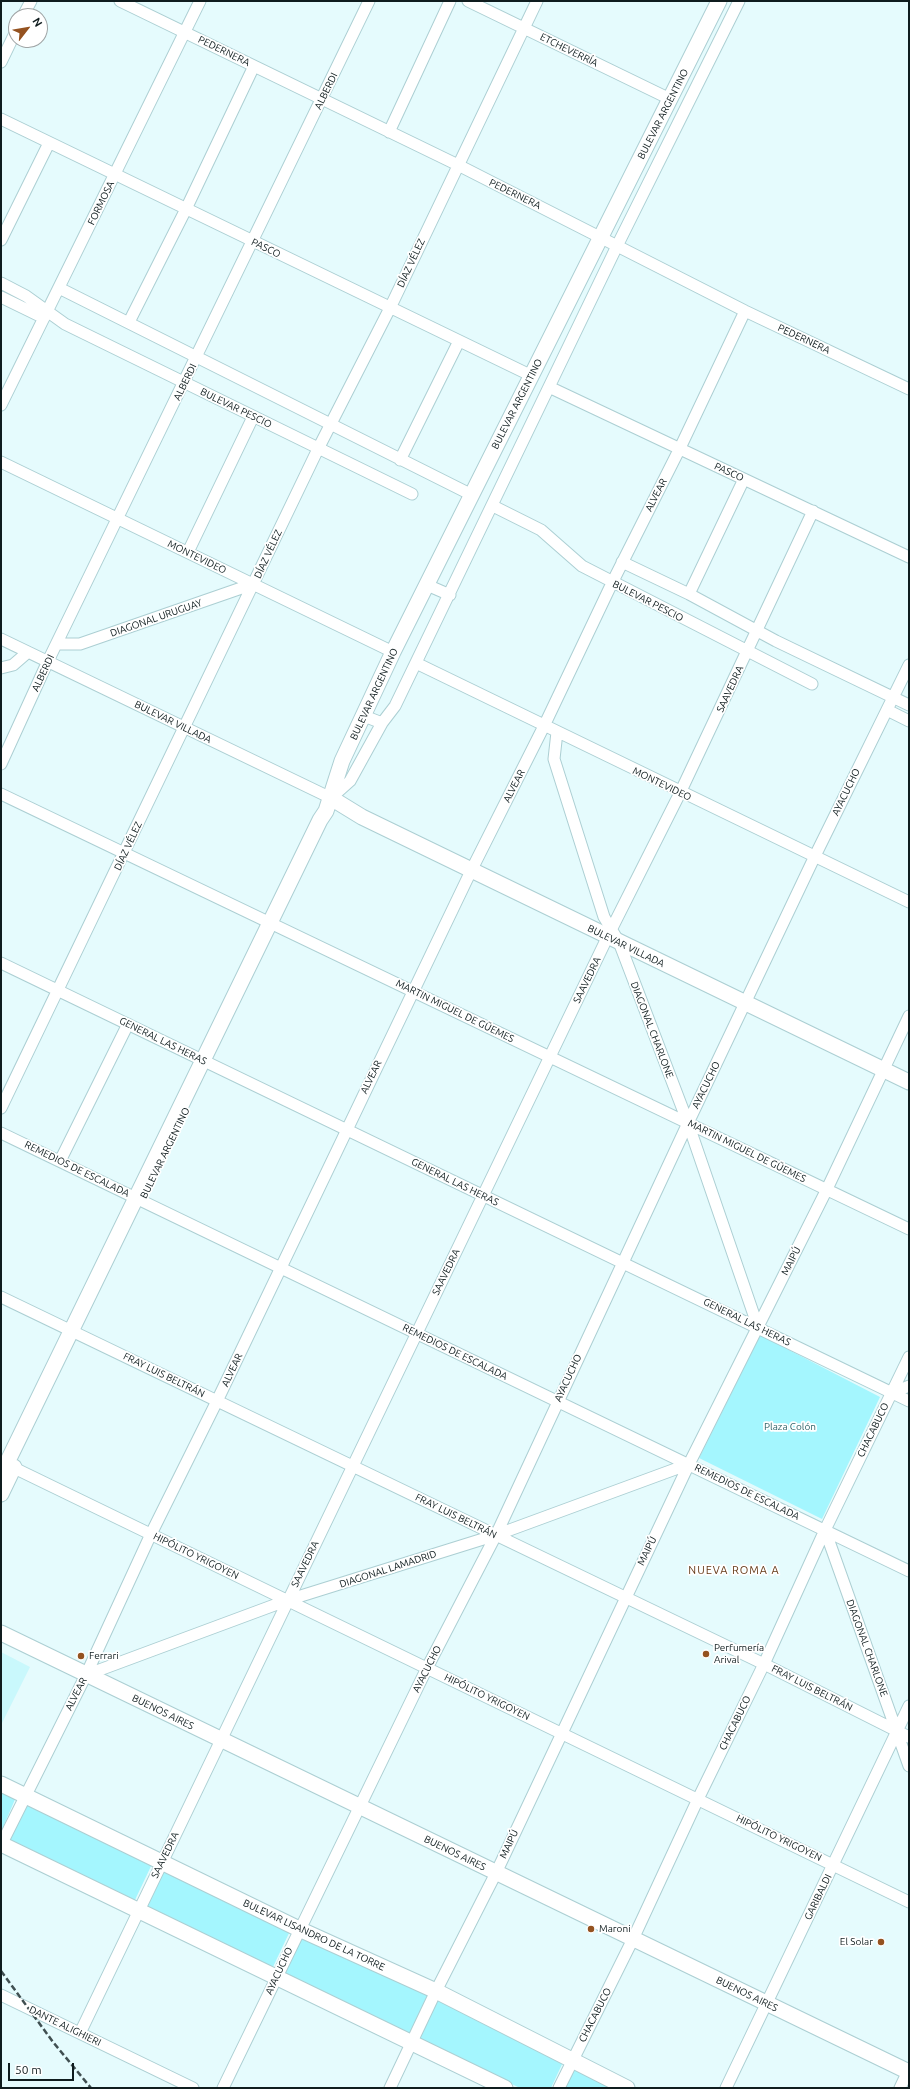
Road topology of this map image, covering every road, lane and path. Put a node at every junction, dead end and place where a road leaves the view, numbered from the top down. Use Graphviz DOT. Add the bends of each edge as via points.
graph roads {
  1 [pos="120,1"];
  2 [pos="200,1"];
  3 [pos="369,1"];
  4 [pos="450,1"];
  5 [pos="468,1"];
  6 [pos="537,1"];
  7 [pos="719,1"];
  8 [pos="739,1"];
  9 [pos="524,28"];
  10 [pos="185,32"];
  11 [pos="8,48"];
  12 [pos="1,62"];
  13 [pos="254,66"];
  14 [pos="670,99"];
  15 [pos="322,100"];
  16 [pos="1,119"];
  17 [pos="389,132"];
  18 [pos="49,143"];
  19 [pos="458,165"];
  20 [pos="116,175"];
  21 [pos="186,209"];
  22 [pos="601,237"];
  23 [pos="1,240"];
  24 [pos="253,241"];
  25 [pos="617,246"];
  26 [pos="1,283"];
  27 [pos="59,288"];
  28 [pos="1,296"];
  29 [pos="390,308"];
  30 [pos="745,311"];
  31 [pos="45,315"];
  32 [pos="129,322"];
  33 [pos="459,341"];
  34 [pos="196,358"];
  35 [pos="532,376"];
  36 [pos="184,383"];
  37 [pos="549,387"];
  38 [pos="909,389"];
  39 [pos="1,405"];
  40 [pos="254,417"];
  41 [pos="330,424"];
  42 [pos="318,448"];
  43 [pos="680,448"];
  44 [pos="400,460"];
  45 [pos="1,462"];
  46 [pos="744,479"];
  47 [pos="412,494"];
  48 [pos="472,495"];
  49 [pos="493,506"];
  50 [pos="812,511"];
  51 [pos="118,518"];
  52 [pos="188,552"];
  53 [pos="909,557"];
  54 [pos="622,562"];
  55 [pos="612,583"];
  56 [pos="254,584"];
  57 [pos="427,585"];
  58 [pos="689,594"];
  59 [pos="450,595"];
  60 [pos="757,629"];
  61 [pos="1,639"];
  62 [pos="57,644"];
  63 [pos="748,651"];
  64 [pos="28,652"];
  65 [pos="394,652"];
  66 [pos="48,661"];
  67 [pos="416,663"];
  68 [pos="909,665"];
  69 [pos="1,668"];
  70 [pos="812,684"];
  71 [pos="893,698"];
  72 [pos="909,705"];
  73 [pos="887,710"];
  74 [pos="364,716"];
  75 [pos="909,721"];
  76 [pos="382,723"];
  77 [pos="544,726"];
  78 [pos="183,727"];
  79 [pos="557,732"];
  80 [pos="1,764"];
  81 [pos="680,793"];
  82 [pos="1,794"];
  83 [pos="329,804"];
  84 [pos="125,852"];
  85 [pos="814,858"];
  86 [pos="473,867"];
  87 [pos="909,902"];
  88 [pos="273,923"];
  89 [pos="613,936"];
  90 [pos="1,963"];
  91 [pos="58,990"];
  92 [pos="414,991"];
  93 [pos="748,999"];
  94 [pos="909,1016"];
  95 [pos="128,1024"];
  96 [pos="550,1056"];
  97 [pos="206,1062"];
  98 [pos="886,1066"];
  99 [pos="909,1072"];
  100 [pos="909,1082"];
  101 [pos="1,1108"];
  102 [pos="688,1123"];
  103 [pos="346,1129"];
  104 [pos="1,1133"];
  105 [pos="60,1161"];
  106 [pos="827,1189"];
  107 [pos="483,1195"];
  108 [pos="139,1199"];
  109 [pos="909,1229"];
  110 [pos="622,1263"];
  111 [pos="280,1267"];
  112 [pos="1,1298"];
  113 [pos="758,1327"];
  114 [pos="75,1332"];
  115 [pos="416,1333"];
  116 [pos="909,1357"];
  117 [pos="909,1386"];
  118 [pos="892,1393"];
  119 [pos="217,1401"];
  120 [pos="558,1401"];
  121 [pos="909,1401"];
  122 [pos="689,1464"];
  123 [pos="352,1466"];
  124 [pos="6,1467"];
  125 [pos="1,1494"];
  126 [pos="825,1530"];
  127 [pos="151,1534"];
  128 [pos="496,1535"];
  129 [pos="909,1571"];
  130 [pos="625,1598"];
  131 [pos="288,1600"];
  132 [pos="1,1633"];
  133 [pos="764,1664"];
  134 [pos="427,1668"];
  135 [pos="86,1675"];
  136 [pos="909,1706"];
  137 [pos="897,1731"];
  138 [pos="561,1733"];
  139 [pos="909,1737"];
  140 [pos="221,1740"];
  141 [pos="909,1766"];
  142 [pos="1,1784"];
  143 [pos="25,1796"];
  144 [pos="698,1799"];
  145 [pos="359,1807"];
  146 [pos="1,1845"];
  147 [pos="162,1862"];
  148 [pos="834,1865"];
  149 [pos="496,1872"];
  150 [pos="909,1902"];
  151 [pos="138,1911"];
  152 [pos="299,1929"];
  153 [pos="634,1939"];
  154 [pos="277,1978"];
  155 [pos="436,1991"];
  156 [pos="1,1995"];
  157 [pos="767,2003"];
  158 [pos="80,2033"];
  159 [pos="412,2041"];
  160 [pos="572,2061"];
  161 [pos="909,2071"];
  162 [pos="193,2088"];
  163 [pos="223,2088"];
  164 [pos="390,2088"];
  165 [pos="505,2088"];
  166 [pos="559,2088"];
  167 [pos="627,2088"];
  168 [pos="726,2088"];
  169 [pos="900,2088"];
  1 -- 10 [label="street, PEDERNERA"];
  2 -- 10 [label="street, FORMOSA"];
  3 -- 15 [label="street, ALBERDI"];
  4 -- 17 [label="street"];
  5 -- 9 [label="street, ETCHEVERRÍA"];
  6 -- 9 [label="street, DÍAZ VÉLEZ"];
  7 -- 14 [label="main road, BULEVAR ARGENTINO"];
  8 -- 25 [label="street"];
  9 -- 14 [label="street, ETCHEVERRÍA"];
  9 -- 19 [label="street, DÍAZ VÉLEZ"];
  10 -- 13 [label="street, PEDERNERA"];
  10 -- 20 [label="street, FORMOSA"];
  11 -- 12 [label="street"];
  13 -- 15 [label="street, PEDERNERA"];
  13 -- 21 [label="street"];
  14 -- 22 [label="main road, BULEVAR ARGENTINO"];
  15 -- 17 [label="street, PEDERNERA"];
  15 -- 24 [label="street, ALBERDI"];
  16 -- 18 [label="street, PASCO"];
  17 -- 19 [label="street, PEDERNERA"];
  18 -- 20 [label="street, PASCO"];
  18 -- 23 [label="street"];
  19 -- 22 [label="street, PEDERNERA"];
  19 -- 29 [label="street, DÍAZ VÉLEZ"];
  20 -- 21 [label="street, PASCO"];
  20 -- 27 [label="street, FORMOSA"];
  21 -- 24 [label="street, PASCO"];
  21 -- 32 [label="street"];
  22 -- 25 [label="street, PEDERNERA"];
  22 -- 35 [label="main road, BULEVAR ARGENTINO"];
  24 -- 29 [label="street, PASCO"];
  24 -- 34 [label="street, ALBERDI"];
  25 -- 30 [label="street, PEDERNERA"];
  25 -- 37 [label="street"];
  26 -- 31 [label="street, BULEVAR PESCIO" via="26,296"];
  27 -- 31 [label="street, FORMOSA"];
  27 -- 32 [label="street"];
  28 -- 31 [label="street"];
  29 -- 33 [label="street, PASCO"];
  29 -- 41 [label="street, DÍAZ VÉLEZ"];
  30 -- 38 [label="street, PEDERNERA"];
  30 -- 43 [label="street, ALVEAR"];
  31 -- 36 [label="street, BULEVAR PESCIO"];
  31 -- 39 [label="street, FORMOSA"];
  32 -- 34 [label="street"];
  33 -- 35 [label="street, PASCO"];
  33 -- 44 [label="street"];
  34 -- 36 [label="street, ALBERDI"];
  34 -- 41 [label="street"];
  35 -- 48 [label="main road, BULEVAR ARGENTINO"];
  36 -- 40 [label="street, BULEVAR PESCIO"];
  36 -- 51 [label="street, ALBERDI"];
  37 -- 43 [label="street, PASCO"];
  37 -- 49 [label="street"];
  40 -- 42 [label="street, BULEVAR PESCIO"];
  40 -- 52 [label="street"];
  41 -- 42 [label="street, DÍAZ VÉLEZ"];
  41 -- 44 [label="street"];
  42 -- 47 [label="street, BULEVAR PESCIO"];
  42 -- 56 [label="street, DÍAZ VÉLEZ"];
  43 -- 46 [label="street, PASCO"];
  43 -- 54 [label="street, ALVEAR"];
  44 -- 48 [label="street"];
  45 -- 51 [label="street, MONTEVIDEO"];
  46 -- 50 [label="street, PASCO"];
  46 -- 58 [label="street"];
  48 -- 57 [label="main road, BULEVAR ARGENTINO"];
  49 -- 55 [label="street, BULEVAR PESCIO" via="541,530 582,566"];
  49 -- 59 [label="street"];
  50 -- 53 [label="street, PASCO"];
  50 -- 60 [label="street, SAAVEDRA"];
  51 -- 52 [label="street, MONTEVIDEO"];
  51 -- 62 [label="street, ALBERDI"];
  52 -- 56 [label="street, MONTEVIDEO"];
  54 -- 55 [label="street, ALVEAR"];
  54 -- 58 [label="street"];
  55 -- 63 [label="street, BULEVAR PESCIO"];
  55 -- 77 [label="street, ALVEAR"];
  56 -- 62 [label="street, DIAGONAL URUGUAY" via="80,644"];
  56 -- 65 [label="street, MONTEVIDEO"];
  56 -- 78 [label="street, DÍAZ VÉLEZ"];
  57 -- 59 [label="street"];
  57 -- 65 [label="main road, BULEVAR ARGENTINO"];
  58 -- 60 [label="street"];
  59 -- 67 [label="street"];
  60 -- 63 [label="street, SAAVEDRA"];
  60 -- 71 [label="street" via="776,641"];
  61 -- 64 [label="street, BULEVAR VILLADA"];
  62 -- 66 [label="street, ALBERDI"];
  63 -- 70 [label="street, BULEVAR PESCIO"];
  63 -- 81 [label="street, SAAVEDRA"];
  64 -- 66 [label="street, BULEVAR VILLADA"];
  64 -- 69 [label="street" via="13,664"];
  65 -- 74 [label="main road, BULEVAR ARGENTINO"];
  66 -- 78 [label="street, BULEVAR VILLADA"];
  66 -- 80 [label="street, ALBERDI"];
  67 -- 76 [label="street" via="395,706"];
  67 -- 77 [label="street, MONTEVIDEO"];
  68 -- 71 [label="street, AYACUCHO"];
  71 -- 72 [label="street"];
  71 -- 73 [label="street, AYACUCHO"];
  73 -- 75 [label="street"];
  73 -- 85 [label="street, AYACUCHO"];
  74 -- 76 [label="street"];
  74 -- 83 [label="main road, BULEVAR ARGENTINO" via="338,770"];
  76 -- 83 [label="street" via="354,775"];
  77 -- 79 [label="street, MONTEVIDEO"];
  77 -- 86 [label="street, ALVEAR"];
  78 -- 83 [label="street, BULEVAR VILLADA"];
  78 -- 84 [label="street, DÍAZ VÉLEZ"];
  79 -- 81 [label="street, MONTEVIDEO"];
  79 -- 89 [label="street, DIAGONAL CHARLONE" via="554,759 604,917"];
  81 -- 85 [label="street, MONTEVIDEO"];
  81 -- 89 [label="street, SAAVEDRA"];
  82 -- 84 [label="street, MARTIN MIGUEL DE GÜEMES"];
  83 -- 86 [label="main road, BULEVAR VILLADA" via="366,810"];
  83 -- 88 [label="main road, BULEVAR ARGENTINO"];
  84 -- 88 [label="street, MARTIN MIGUEL DE GÜEMES"];
  84 -- 91 [label="street, DÍAZ VÉLEZ"];
  85 -- 87 [label="street, MONTEVIDEO"];
  85 -- 93 [label="street, AYACUCHO"];
  86 -- 89 [label="main road, BULEVAR VILLADA"];
  86 -- 92 [label="street, ALVEAR"];
  88 -- 92 [label="street, MARTIN MIGUEL DE GÜEMES"];
  88 -- 97 [label="main road, BULEVAR ARGENTINO"];
  89 -- 93 [label="main road, BULEVAR VILLADA"];
  89 -- 96 [label="street, SAAVEDRA"];
  89 -- 102 [label="street, DIAGONAL CHARLONE"];
  90 -- 91 [label="street, GENERAL LAS HERAS"];
  91 -- 95 [label="street, GENERAL LAS HERAS"];
  91 -- 101 [label="street, DÍAZ VÉLEZ"];
  92 -- 96 [label="street, MARTIN MIGUEL DE GÜEMES"];
  92 -- 103 [label="street, ALVEAR"];
  93 -- 98 [label="main road, BULEVAR VILLADA"];
  93 -- 102 [label="street, AYACUCHO"];
  94 -- 98 [label="street, MAIPÚ"];
  95 -- 97 [label="street, GENERAL LAS HERAS"];
  95 -- 105 [label="street"];
  96 -- 102 [label="street, MARTIN MIGUEL DE GÜEMES"];
  96 -- 107 [label="street, SAAVEDRA"];
  97 -- 103 [label="street, GENERAL LAS HERAS"];
  97 -- 108 [label="main road, BULEVAR ARGENTINO"];
  98 -- 99 [label="main road, BULEVAR VILLADA"];
  98 -- 100 [label="main road, BULEVAR VILLADA"];
  98 -- 106 [label="street, MAIPÚ"];
  102 -- 106 [label="street, MARTIN MIGUEL DE GÜEMES"];
  102 -- 110 [label="street, AYACUCHO"];
  102 -- 113 [label="street, DIAGONAL CHARLONE"];
  103 -- 107 [label="street, GENERAL LAS HERAS"];
  103 -- 111 [label="street, ALVEAR"];
  104 -- 105 [label="street, REMEDIOS DE ESCALADA"];
  105 -- 108 [label="street, REMEDIOS DE ESCALADA"];
  106 -- 109 [label="street, MARTIN MIGUEL DE GÜEMES"];
  106 -- 113 [label="street, MAIPÚ"];
  107 -- 110 [label="street, GENERAL LAS HERAS"];
  107 -- 115 [label="street, SAAVEDRA"];
  108 -- 111 [label="street, REMEDIOS DE ESCALADA"];
  108 -- 114 [label="main road, BULEVAR ARGENTINO"];
  110 -- 113 [label="street, GENERAL LAS HERAS"];
  110 -- 120 [label="street, AYACUCHO"];
  111 -- 115 [label="street, REMEDIOS DE ESCALADA"];
  111 -- 119 [label="street, ALVEAR"];
  112 -- 114 [label="street, FRAY LUIS BELTRÁN"];
  113 -- 118 [label="street, GENERAL LAS HERAS"];
  113 -- 122 [label="street, MAIPÚ"];
  114 -- 119 [label="street, FRAY LUIS BELTRÁN"];
  114 -- 124 [label="main road, BULEVAR ARGENTINO"];
  115 -- 120 [label="street, REMEDIOS DE ESCALADA"];
  115 -- 123 [label="street, SAAVEDRA"];
  116 -- 118 [label="street, CHACABUCO"];
  117 -- 118 [label="street"];
  118 -- 121 [label="street, GENERAL LAS HERAS"];
  118 -- 126 [label="street, CHACABUCO"];
  119 -- 123 [label="street, FRAY LUIS BELTRÁN"];
  119 -- 127 [label="street, ALVEAR"];
  120 -- 122 [label="street, REMEDIOS DE ESCALADA"];
  120 -- 128 [label="street, AYACUCHO"];
  122 -- 126 [label="street, REMEDIOS DE ESCALADA"];
  122 -- 128 [label="street, DIAGONAL LAMADRID"];
  122 -- 130 [label="street, MAIPÚ"];
  123 -- 128 [label="street, FRAY LUIS BELTRÁN"];
  123 -- 131 [label="street, SAAVEDRA"];
  124 -- 125 [label="main road, BULEVAR ARGENTINO"];
  124 -- 127 [label="street, HIPÓLITO YRIGOYEN"];
  126 -- 129 [label="street, REMEDIOS DE ESCALADA"];
  126 -- 133 [label="street, CHACABUCO"];
  126 -- 137 [label="street, DIAGONAL CHARLONE"];
  127 -- 131 [label="street, HIPÓLITO YRIGOYEN"];
  127 -- 135 [label="street, ALVEAR"];
  128 -- 130 [label="street, FRAY LUIS BELTRÁN"];
  128 -- 131 [label="street, DIAGONAL LAMADRID"];
  128 -- 134 [label="street, AYACUCHO"];
  130 -- 133 [label="street, FRAY LUIS BELTRÁN"];
  130 -- 138 [label="street, MAIPÚ"];
  131 -- 134 [label="street, HIPÓLITO YRIGOYEN"];
  131 -- 135 [label="street, DIAGONAL LAMADRID"];
  131 -- 140 [label="street, SAAVEDRA"];
  132 -- 135 [label="main road, BUENOS AIRES"];
  133 -- 137 [label="street, FRAY LUIS BELTRÁN"];
  133 -- 144 [label="street, CHACABUCO"];
  134 -- 138 [label="street, HIPÓLITO YRIGOYEN"];
  134 -- 145 [label="street, AYACUCHO"];
  135 -- 140 [label="main road, BUENOS AIRES"];
  135 -- 143 [label="street, ALVEAR"];
  136 -- 137 [label="street, GARIBALDI"];
  137 -- 139 [label="street, FRAY LUIS BELTRÁN"];
  137 -- 141 [label="street, DIAGONAL CHARLONE"];
  137 -- 148 [label="street, GARIBALDI"];
  138 -- 144 [label="street, HIPÓLITO YRIGOYEN"];
  138 -- 149 [label="street, MAIPÚ"];
  140 -- 145 [label="main road, BUENOS AIRES"];
  140 -- 147 [label="street, SAAVEDRA"];
  142 -- 143 [label="main road, BULEVAR LISANDRO DE LA TORRE"];
  143 -- 146 [label="street, ALVEAR"];
  143 -- 147 [label="main road, BULEVAR LISANDRO DE LA TORRE"];
  144 -- 148 [label="street, HIPÓLITO YRIGOYEN"];
  144 -- 153 [label="street, CHACABUCO"];
  145 -- 149 [label="main road, BUENOS AIRES"];
  145 -- 152 [label="street, AYACUCHO"];
  146 -- 151 [label="main road"];
  147 -- 151 [label="street, SAAVEDRA"];
  147 -- 152 [label="main road, BULEVAR LISANDRO DE LA TORRE"];
  148 -- 150 [label="street, HIPÓLITO YRIGOYEN"];
  148 -- 157 [label="street, GARIBALDI"];
  149 -- 153 [label="main road, BUENOS AIRES"];
  149 -- 155 [label="street, MAIPÚ"];
  151 -- 154 [label="main road"];
  151 -- 158 [label="street, SAAVEDRA"];
  152 -- 154 [label="street, AYACUCHO"];
  152 -- 155 [label="main road, BULEVAR LISANDRO DE LA TORRE"];
  153 -- 157 [label="main road, BUENOS AIRES"];
  153 -- 160 [label="street, CHACABUCO"];
  154 -- 159 [label="main road"];
  154 -- 163 [label="street, AYACUCHO"];
  155 -- 159 [label="street, MAIPÚ"];
  155 -- 160 [label="main road, BULEVAR LISANDRO DE LA TORRE"];
  156 -- 158 [label="street, DANTE ALIGHIERI"];
  157 -- 161 [label="main road, BUENOS AIRES"];
  157 -- 168 [label="street, GARIBALDI"];
  158 -- 162 [label="street, DANTE ALIGHIERI"];
  159 -- 164 [label="street, MAIPÚ"];
  159 -- 165 [label="main road"];
  160 -- 166 [label="street, CHACABUCO"];
  160 -- 167 [label="main road, BULEVAR LISANDRO DE LA TORRE"];
  161 -- 169 [label="street"];
}
